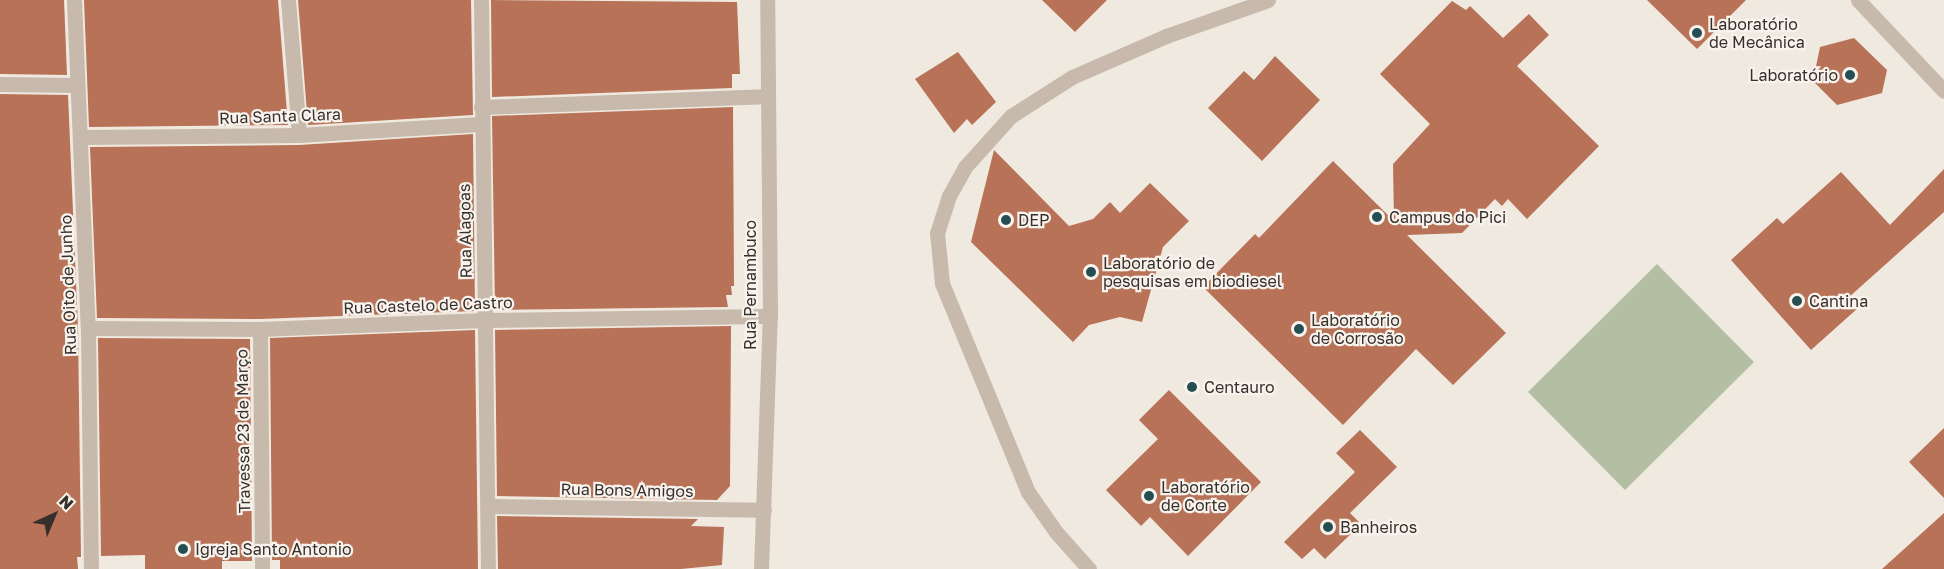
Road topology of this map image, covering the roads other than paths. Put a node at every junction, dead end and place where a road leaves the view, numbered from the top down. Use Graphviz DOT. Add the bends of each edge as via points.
graph roads {
  1 [pos="74,0"];
  2 [pos="288,0"];
  3 [pos="481,0"];
  4 [pos="767,0"];
  5 [pos="1268,0"];
  6 [pos="1858,0"];
  7 [pos="0,84"];
  8 [pos="75,85"];
  9 [pos="1944,92"];
  10 [pos="765,96"];
  11 [pos="481,107"];
  12 [pos="480,124"];
  13 [pos="299,135"];
  14 [pos="81,137"];
  15 [pos="770,316"];
  16 [pos="484,320"];
  17 [pos="88,328"];
  18 [pos="260,329"];
  19 [pos="490,506"];
  20 [pos="764,510"];
  21 [pos="91,569"];
  22 [pos="262,569"];
  23 [pos="488,569"];
  24 [pos="762,569"];
  25 [pos="1089,569"];
  1 -- 8 [label="street, Rua Oito de Junho"];
  2 -- 13 [label="street"];
  3 -- 11 [label="street, Rua Alagoas"];
  4 -- 10 [label="street, Rua Pernambuco"];
  5 -- 25 [label="street" via="1166,36 1072,76 1011,116 964,167 937,233 942,283 1028,492"];
  6 -- 9 [label="street"];
  7 -- 8 [label="street"];
  8 -- 14 [label="street, Rua Oito de Junho"];
  10 -- 11 [label="street"];
  10 -- 15 [label="street, Rua Pernambuco"];
  11 -- 12 [label="street, Rua Alagoas"];
  12 -- 13 [label="street, Rua Santa Clara"];
  12 -- 16 [label="street, Rua Alagoas"];
  13 -- 14 [label="street, Rua Santa Clara"];
  14 -- 17 [label="street, Rua Oito de Junho"];
  15 -- 16 [label="street, Rua Castelo de Castro"];
  15 -- 20 [label="street, Rua Pernambuco"];
  16 -- 18 [label="street, Rua Castelo de Castro"];
  16 -- 19 [label="street, Rua Alagoas"];
  17 -- 18 [label="street, Rua Castelo de Castro"];
  17 -- 21 [label="street, Rua Oito de Junho"];
  18 -- 22 [label="street, Travessa 23 de Março"];
  19 -- 20 [label="street, Rua Bons Amigos"];
  19 -- 23 [label="street, Rua Alagoas"];
  20 -- 24 [label="street, Rua Pernambuco"];
}
